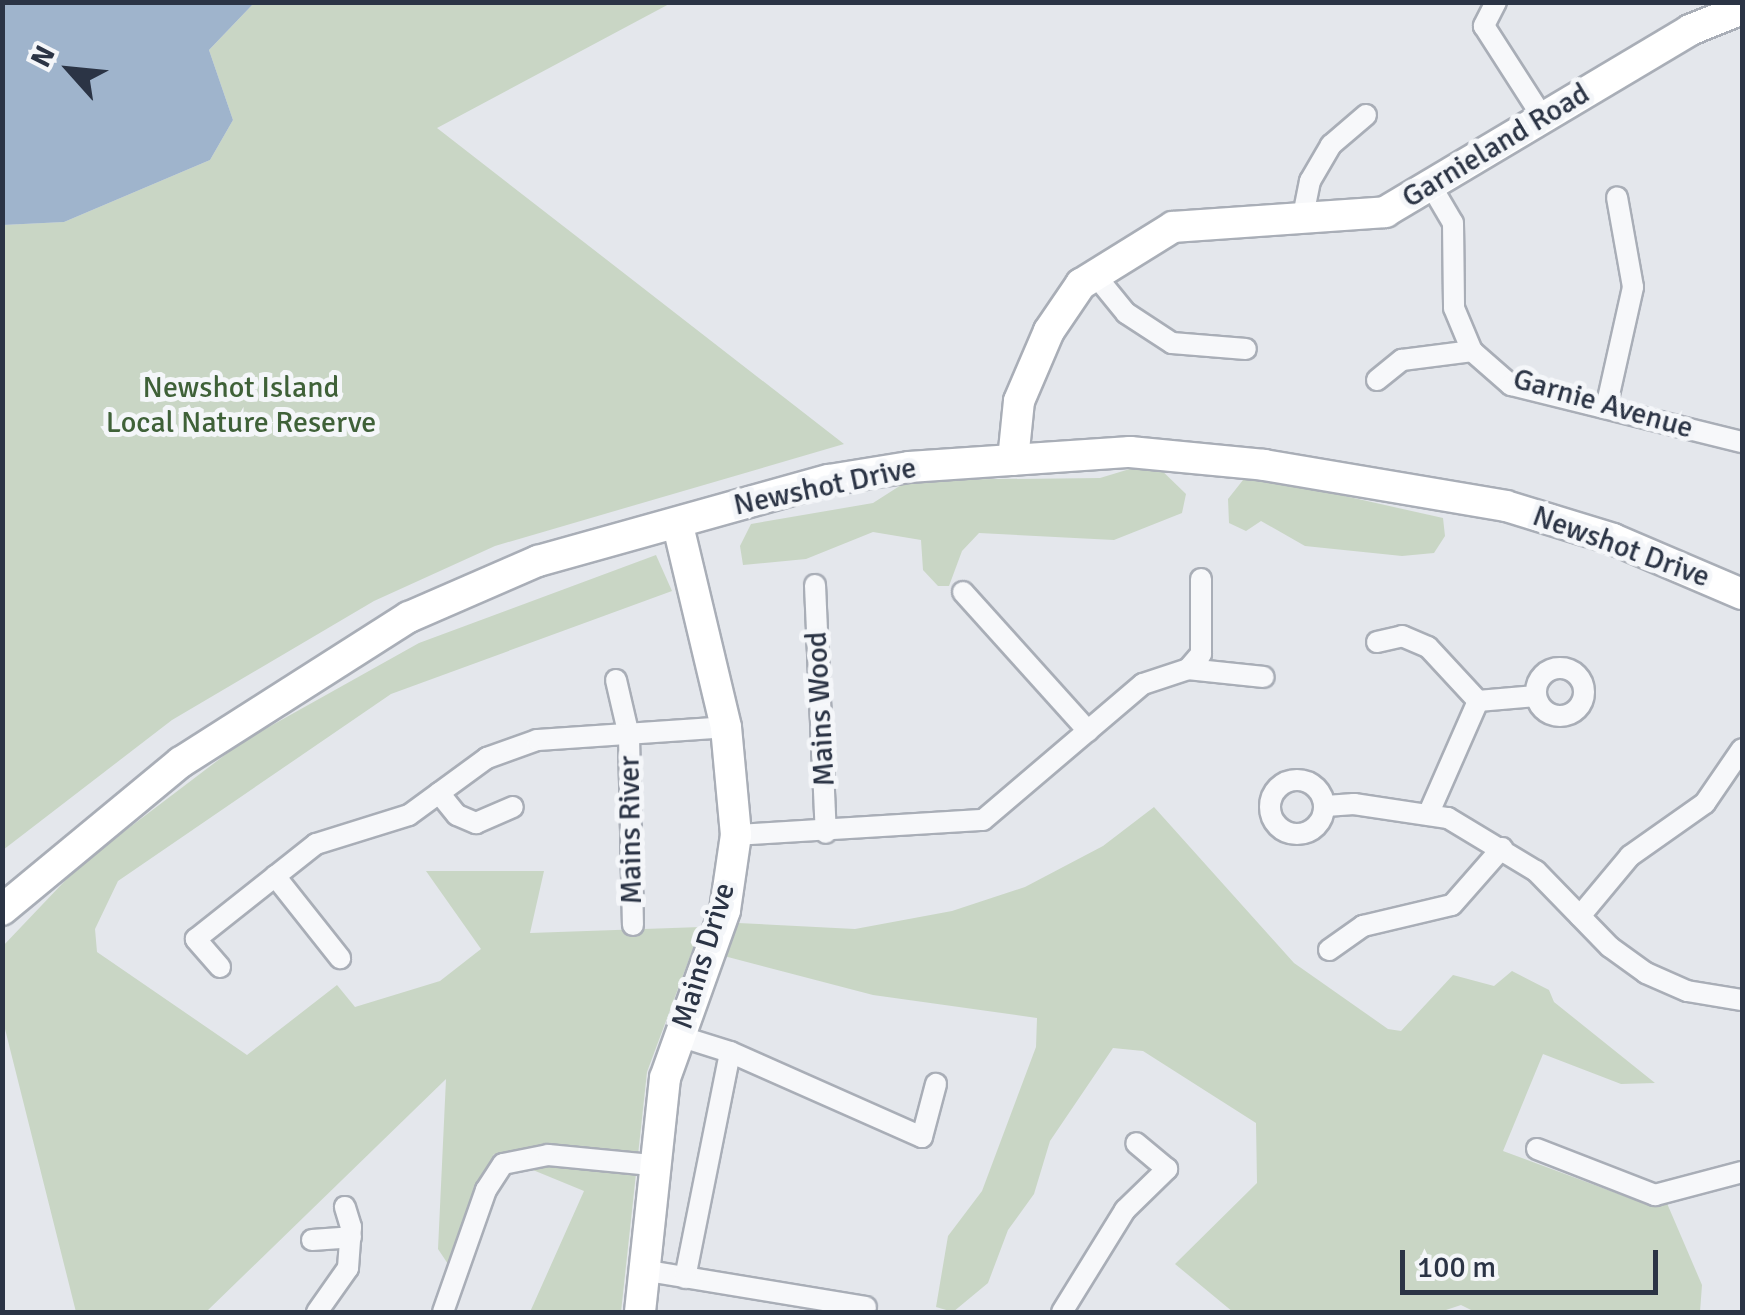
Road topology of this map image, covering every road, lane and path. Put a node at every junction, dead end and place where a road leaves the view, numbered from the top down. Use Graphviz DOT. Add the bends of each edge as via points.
graph roads {
  1 [pos="1496,2"];
  2 [pos="1742,9"];
  3 [pos="1366,114"];
  4 [pos="1543,118"];
  5 [pos="1430,184"];
  6 [pos="1617,197"];
  7 [pos="1302,221"];
  8 [pos="1095,275"];
  9 [pos="1246,348"];
  10 [pos="1472,351"];
  11 [pos="1377,380"];
  12 [pos="1606,408"];
  13 [pos="1742,442"];
  14 [pos="1012,460"];
  15 [pos="678,525"];
  16 [pos="1201,580"];
  17 [pos="815,584"];
  18 [pos="963,592"];
  19 [pos="1742,594"];
  20 [pos="1377,642"];
  21 [pos="1188,669"];
  22 [pos="1264,676"];
  23 [pos="616,680"];
  24 [pos="1536,696"];
  25 [pos="1478,701"];
  26 [pos="726,727"];
  27 [pos="1088,732"];
  28 [pos="629,736"];
  29 [pos="1742,748"];
  30 [pos="439,793"];
  31 [pos="1326,806"];
  32 [pos="513,807"];
  33 [pos="1428,815"];
  34 [pos="826,834"];
  35 [pos="736,835"];
  36 [pos="1502,848"];
  37 [pos="275,876"];
  38 [pos="2,910"];
  39 [pos="1580,916"];
  40 [pos="633,924"];
  41 [pos="1329,950"];
  42 [pos="340,958"];
  43 [pos="220,967"];
  44 [pos="1742,1000"];
  45 [pos="679,1036"];
  46 [pos="730,1052"];
  47 [pos="936,1084"];
  48 [pos="1136,1143"];
  49 [pos="1537,1148"];
  50 [pos="652,1165"];
  51 [pos="1742,1172"];
  52 [pos="345,1207"];
  53 [pos="351,1238"];
  54 [pos="312,1240"];
  55 [pos="642,1270"];
  56 [pos="686,1278"];
  57 [pos="866,1307"];
  58 [pos="1076,1308"];
  59 [pos="316,1312"];
  60 [pos="443,1312"];
  61 [pos="640,1312"];
  1 -- 4 [label="street" via="1484,26"];
  2 -- 4 [label="street, Garnieland Road" via="1690,30"];
  3 -- 7 [label="street" via="1331,146 1310,181"];
  4 -- 5 [label="street, Garnieland Road"];
  5 -- 7 [label="street, Garnieland Road" via="1384,212"];
  5 -- 10 [label="street, Garnie Avenue" via="1453,223 1454,308"];
  6 -- 12 [label="street" via="1633,287"];
  7 -- 8 [label="street, Garnieland Road" via="1173,226"];
  8 -- 9 [label="street" via="1126,313 1172,343"];
  8 -- 14 [label="street, Garnieland Road" via="1049,330 1018,402"];
  10 -- 11 [label="street" via="1402,360"];
  10 -- 12 [label="street, Garnie Avenue" via="1511,385"];
  12 -- 13 [label="street, Garnie Avenue"];
  14 -- 15 [label="street, Newshot Drive" via="829,480 740,501"];
  14 -- 19 [label="street, Newshot Drive" via="1130,452 1364,478 1506,506 1613,538"];
  15 -- 26 [label="street, Mains Drive"];
  15 -- 38 [label="street, Newshot Drive" via="538,560 408,617 181,762"];
  16 -- 21 [label="street" via="1201,654"];
  17 -- 34 [label="street, Mains Wood"];
  18 -- 27 [label="street"];
  20 -- 25 [label="street" via="1402,636 1428,647"];
  21 -- 22 [label="street"];
  21 -- 27 [label="street" via="1143,684"];
  23 -- 28 [label="street, Mains River"];
  24 -- 25 [label="street"];
  25 -- 33 [label="street"];
  26 -- 28 [label="street, Mains River"];
  26 -- 35 [label="street, Mains Drive"];
  27 -- 34 [label="street" via="984,820"];
  28 -- 30 [label="street, Mains River" via="537,740 486,758"];
  28 -- 40 [label="street, Mains River"];
  29 -- 39 [label="street" via="1706,803 1630,856"];
  30 -- 32 [label="street" via="457,815 476,824"];
  30 -- 37 [label="street, Mains River" via="409,814 316,844"];
  31 -- 33 [label="street"];
  33 -- 36 [label="street" via="1448,818"];
  34 -- 35 [label="street"];
  35 -- 45 [label="street, Mains Drive" via="725,910"];
  36 -- 39 [label="street"];
  36 -- 41 [label="street" via="1452,905 1363,926"];
  37 -- 42 [label="street"];
  37 -- 43 [label="street, Mains River" via="196,939"];
  39 -- 44 [label="street" via="1646,973 1686,990"];
  45 -- 46 [label="street"];
  45 -- 50 [label="street, Mains Drive" via="664,1078"];
  46 -- 47 [label="street" via="922,1137"];
  46 -- 56 [label="street"];
  48 -- 58 [label="street" via="1167,1170 1124,1210"];
  49 -- 51 [label="street" via="1655,1195"];
  50 -- 55 [label="street, Mains Drive"];
  50 -- 60 [label="street" via="548,1155 503,1164 486,1190"];
  52 -- 53 [label="street"];
  53 -- 54 [label="street"];
  53 -- 59 [label="street" via="342,1282"];
  55 -- 56 [label="street"];
  55 -- 61 [label="street, Mains Drive"];
  56 -- 57 [label="street"];
}
